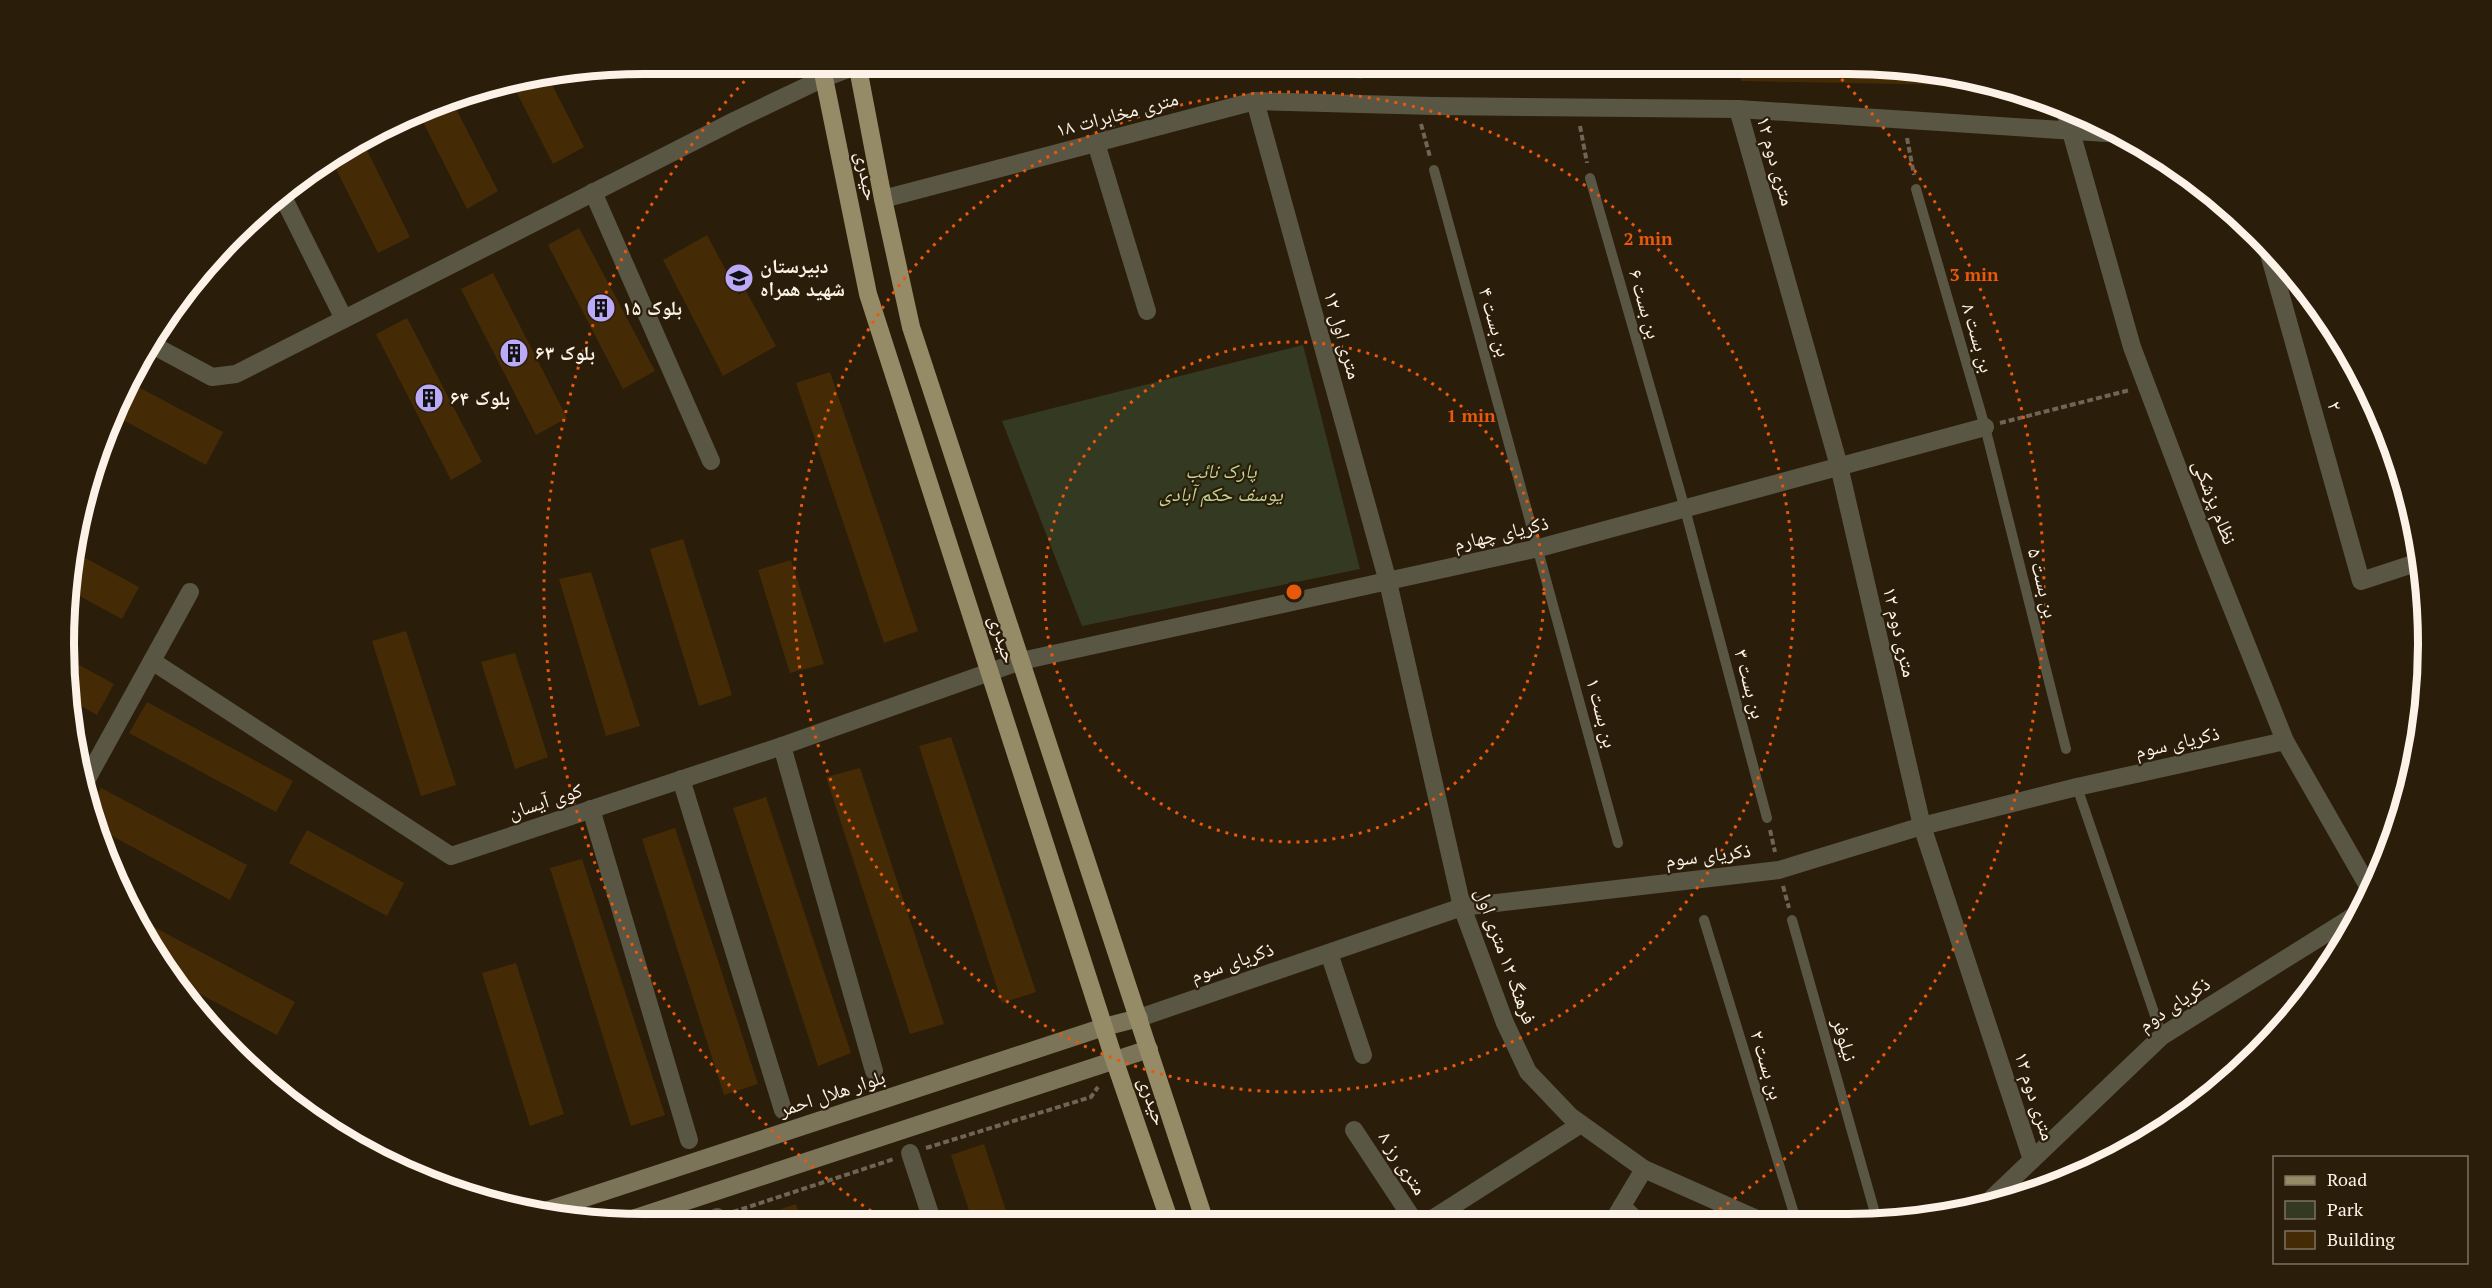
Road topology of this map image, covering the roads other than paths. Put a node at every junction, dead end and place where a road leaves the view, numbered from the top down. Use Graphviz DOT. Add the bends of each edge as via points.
graph roads {
  1 [pos="817,74"];
  2 [pos="823,74"];
  3 [pos="860,74"];
  4 [pos="1255,101"];
  5 [pos="1738,109"];
  6 [pos="2066,117"];
  7 [pos="2069,131"];
  8 [pos="2102,133"];
  9 [pos="1096,143"];
  10 [pos="1434,170"];
  11 [pos="1590,178"];
  12 [pos="1916,189"];
  13 [pos="593,192"];
  14 [pos="883,199"];
  15 [pos="285,201"];
  16 [pos="2271,262"];
  17 [pos="1147,311"];
  18 [pos="344,319"];
  19 [pos="157,347"];
  20 [pos="1985,427"];
  21 [pos="711,461"];
  22 [pos="1839,466"];
  23 [pos="1684,509"];
  24 [pos="1539,548"];
  25 [pos="2413,564"];
  26 [pos="1388,582"];
  27 [pos="190,592"];
  28 [pos="152,661"];
  29 [pos="1021,661"];
  30 [pos="990,672"];
  31 [pos="2285,741"];
  32 [pos="782,746"];
  33 [pos="2066,749"];
  34 [pos="89,775"];
  35 [pos="681,779"];
  36 [pos="2077,788"];
  37 [pos="591,809"];
  38 [pos="1767,818"];
  39 [pos="1922,826"];
  40 [pos="1618,843"];
  41 [pos="2366,882"];
  42 [pos="1462,907"];
  43 [pos="1704,920"];
  44 [pos="1792,920"];
  45 [pos="2347,921"];
  46 [pos="1329,953"];
  47 [pos="1139,1018"];
  48 [pos="1104,1027"];
  49 [pos="2162,1036"];
  50 [pos="1149,1049"];
  51 [pos="1363,1055"];
  52 [pos="1114,1059"];
  53 [pos="874,1071"];
  54 [pos="783,1110"];
  55 [pos="1581,1124"];
  56 [pos="1354,1130"];
  57 [pos="689,1140"];
  58 [pos="910,1153"];
  59 [pos="2032,1160"];
  60 [pos="1644,1169"];
  61 [pos="1995,1195"];
  62 [pos="556,1208"];
  63 [pos="1618,1213"];
  64 [pos="1875,1213"];
  65 [pos="647,1214"];
  66 [pos="930,1214"];
  67 [pos="1167,1214"];
  68 [pos="1202,1214"];
  69 [pos="1409,1214"];
  70 [pos="1440,1214"];
  71 [pos="1745,1214"];
  72 [pos="1794,1214"];
  1 -- 13 [label="street" via="736,120"];
  2 -- 30 [label="main road, حیدری" via="868,294"];
  3 -- 14 [label="main road, حیدری"];
  4 -- 5 [label="street, ۱۸ متری مخابرات"];
  4 -- 9 [label="street, ۱۸ متری مخابرات"];
  4 -- 26 [label="street, ۱۲ متری اول"];
  5 -- 7 [label="street, ۱۸ متری مخابرات"];
  5 -- 22 [label="street, ۱۲ متری دوم"];
  6 -- 7 [label="street, نظام پزشکی"];
  7 -- 8 [label="street, ۱۸ متری مخابرات"];
  7 -- 31 [label="street, نظام پزشکی" via="2132,347"];
  9 -- 14 [label="street, ۱۸ متری مخابرات"];
  9 -- 17 [label="street"];
  10 -- 24 [label="lane, بن بست ۴"];
  11 -- 23 [label="lane, بن بست ۶"];
  12 -- 20 [label="lane, بن بست ۸"];
  13 -- 18 [label="street"];
  13 -- 21 [label="street"];
  14 -- 29 [label="main road, حیدری" via="911,327"];
  15 -- 18 [label="street"];
  16 -- 25 [label="street, ۲" via="2361,581"];
  18 -- 19 [label="street" via="236,374 212,376"];
  20 -- 22 [label="street, ذکریای چهارم"];
  20 -- 33 [label="lane, بن بست ۵"];
  22 -- 23 [label="street, ذکریای چهارم"];
  22 -- 39 [label="street, ۱۲ متری دوم"];
  23 -- 24 [label="street, ذکریای چهارم"];
  23 -- 38 [label="lane, بن بست ۳"];
  24 -- 26 [label="street, ذکریای چهارم"];
  24 -- 40 [label="lane, بن بست ۱"];
  26 -- 29 [label="street, ذکریای چهارم"];
  26 -- 42 [label="street, فرهنگ ۱۲ متری اول"];
  27 -- 28 [label="street"];
  28 -- 34 [label="street"];
  28 -- 37 [label="street, کوی آیسان" via="451,856"];
  29 -- 30 [label="street, ذکریای چهارم"];
  29 -- 47 [label="main road, حیدری"];
  30 -- 32 [label="street, کوی آیسان"];
  30 -- 48 [label="main road, حیدری"];
  31 -- 36 [label="street, ذکریای سوم"];
  31 -- 41 [label="street, نظام پزشکی"];
  32 -- 35 [label="street, کوی آیسان"];
  32 -- 53 [label="street"];
  35 -- 37 [label="street, کوی آیسان"];
  35 -- 54 [label="street"];
  36 -- 39 [label="street, ذکریای سوم"];
  36 -- 49 [label="lane"];
  37 -- 57 [label="street"];
  39 -- 42 [label="street, ذکریای سوم" via="1779,870"];
  39 -- 59 [label="street, ۱۲ متری دوم"];
  42 -- 46 [label="street, ذکریای سوم"];
  42 -- 55 [label="street, فرهنگ ۱۲ متری اول" via="1505,1023 1528,1072"];
  43 -- 72 [label="lane, بن بست ۲"];
  44 -- 64 [label="lane, نیلوفر"];
  45 -- 49 [label="street, ذکریای دوم"];
  46 -- 47 [label="street, ذکریای سوم"];
  46 -- 51 [label="street"];
  47 -- 48 [label="main road, بلوار هلال احمر"];
  47 -- 50 [label="main road, حیدری"];
  48 -- 52 [label="main road, حیدری"];
  48 -- 62 [label="main road, بلوار هلال احمر"];
  49 -- 59 [label="street, ذکریای دوم"];
  50 -- 52 [label="main road"];
  50 -- 68 [label="main road, حیدری"];
  52 -- 65 [label="main road"];
  52 -- 67 [label="main road, حیدری"];
  55 -- 60 [label="street, فرهنگ ۱۲ متری اول"];
  55 -- 70 [label="street"];
  56 -- 69 [label="street, ۸ متری رز"];
  58 -- 66 [label="street"];
  59 -- 61 [label="street"];
  60 -- 63 [label="street"];
  60 -- 71 [label="street, فرهنگ ۱۲ متری اول"];
}
